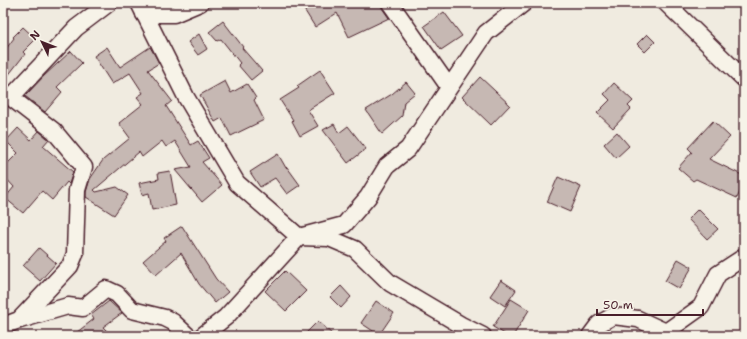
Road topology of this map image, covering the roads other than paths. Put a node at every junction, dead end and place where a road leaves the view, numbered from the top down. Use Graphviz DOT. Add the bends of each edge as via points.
graph roads {
  1 [pos="109,3"];
  2 [pos="200,3"];
  3 [pos="390,3"];
  4 [pos="666,3"];
  5 [pos="518,5"];
  6 [pos="142,9"];
  7 [pos="744,79"];
  8 [pos="449,87"];
  9 [pos="299,237"];
  10 [pos="744,258"];
  11 [pos="3,315"];
  12 [pos="19,320"];
  13 [pos="3,326"];
  14 [pos="188,336"];
  15 [pos="202,336"];
  16 [pos="483,336"];
  17 [pos="590,336"];
  1 -- 12 [label="street" via="76,28 13,95 14,100 54,131 84,167 77,190 75,254 70,266"];
  2 -- 6 [label="street" via="174,14"];
  3 -- 8 [label="street"];
  4 -- 7 [label="street"];
  5 -- 8 [label="street" via="486,33"];
  6 -- 9 [label="street" via="186,97 237,183"];
  8 -- 9 [label="street" via="408,149 387,166 368,197 344,225"];
  9 -- 15 [label="street" via="226,317"];
  9 -- 16 [label="street" via="329,238 355,249 390,283"];
  10 -- 17 [label="street" via="718,274 701,307 666,332 638,319 613,316 599,324"];
  11 -- 12 [label="street"];
  12 -- 13 [label="street"];
  12 -- 14 [label="street" via="68,306 83,308 106,289 117,294 132,310 165,318"];
}
